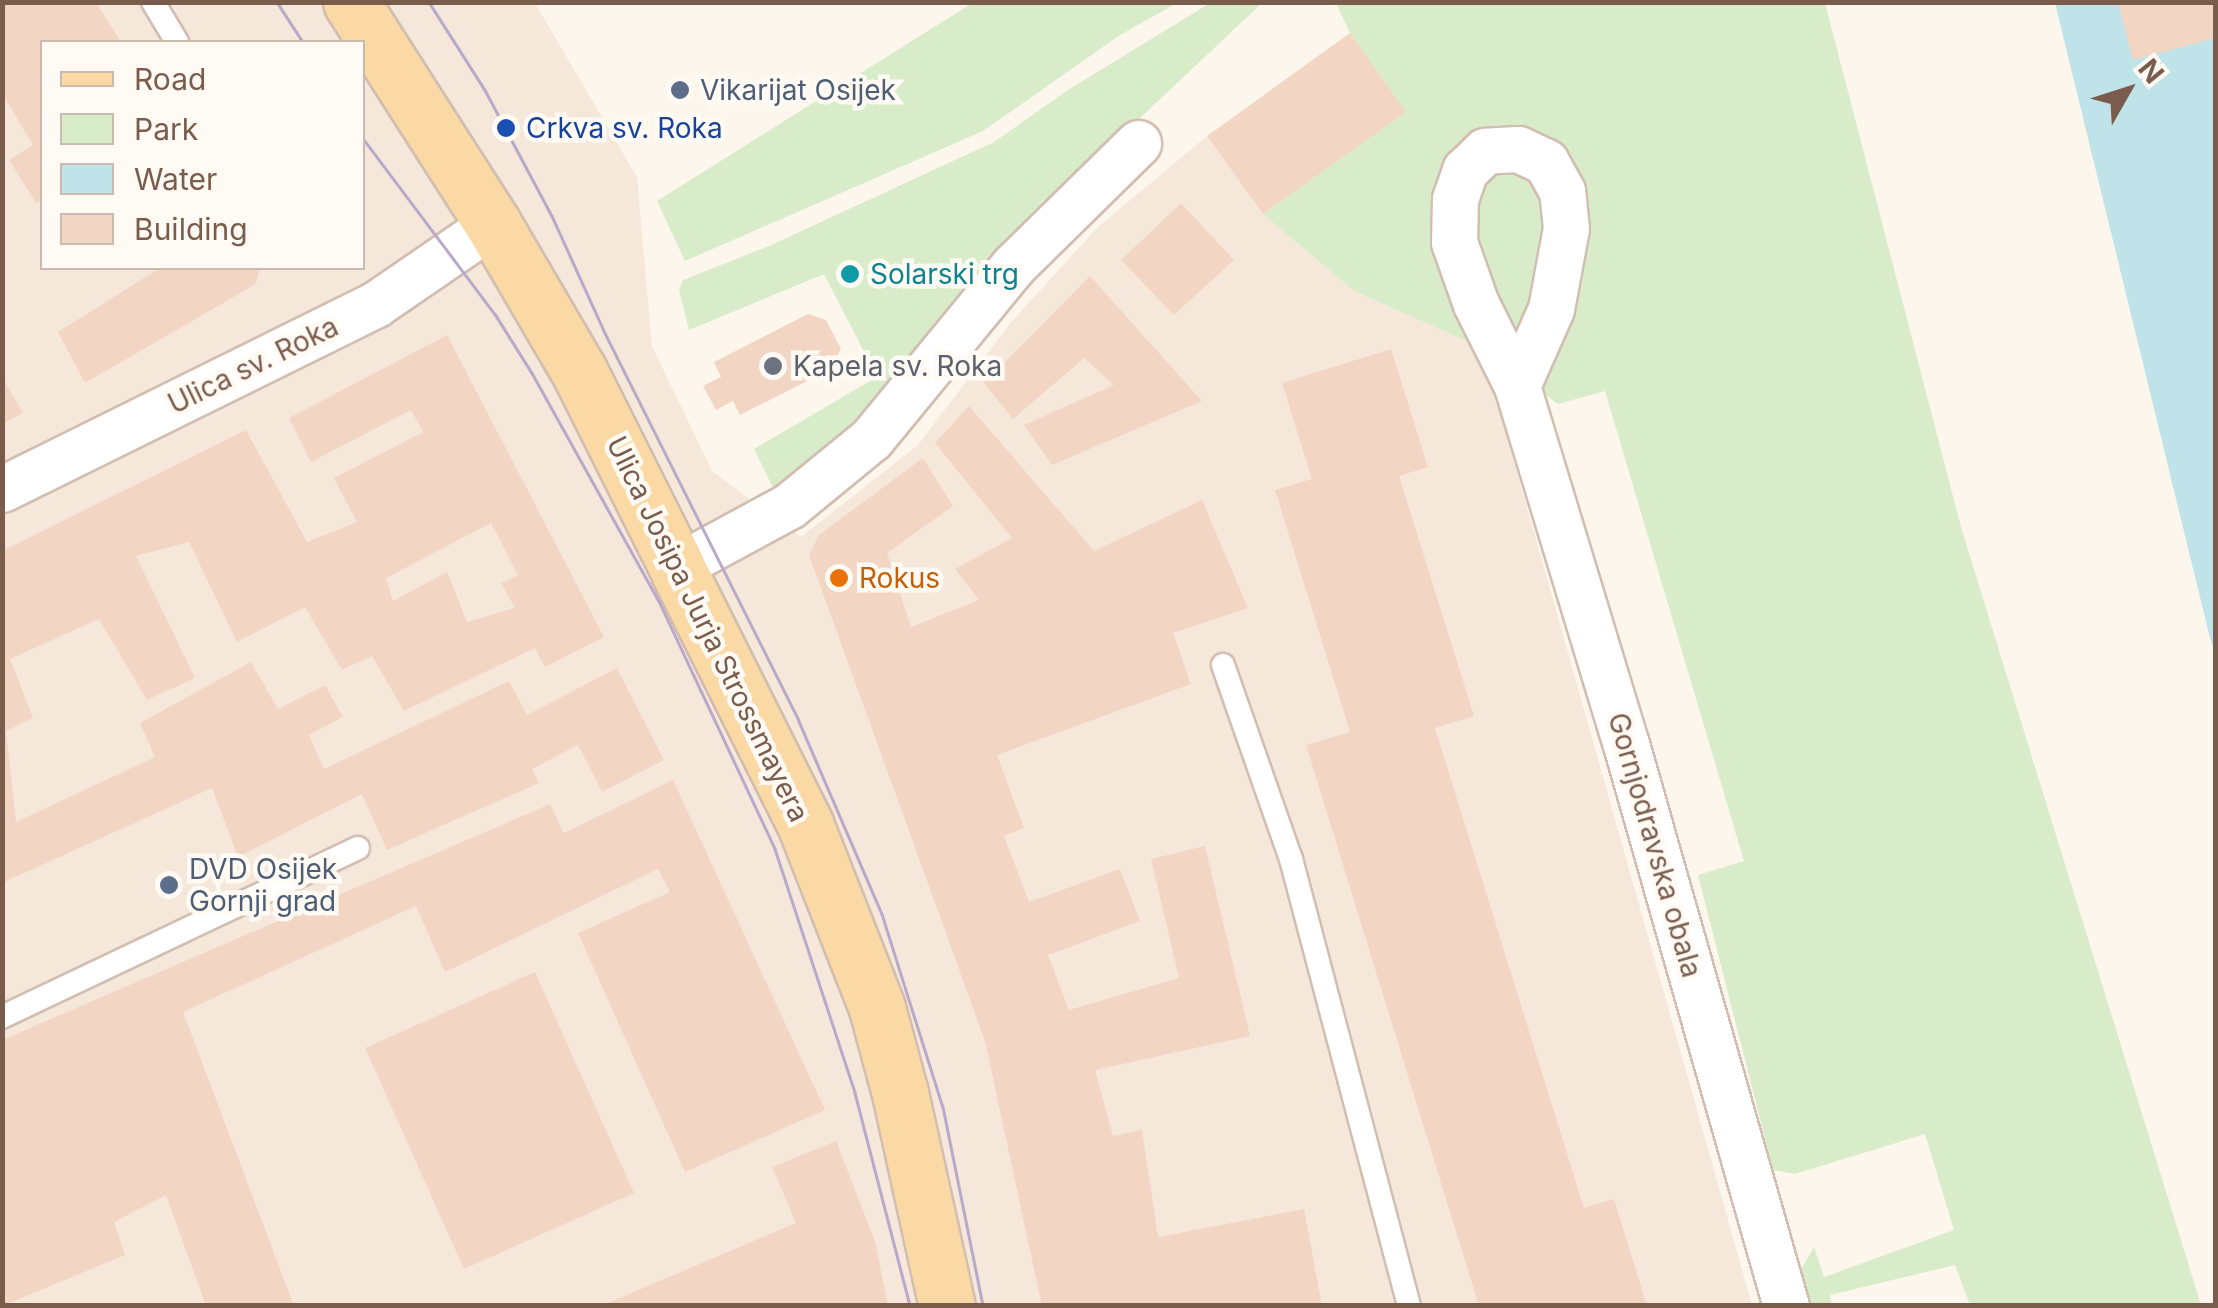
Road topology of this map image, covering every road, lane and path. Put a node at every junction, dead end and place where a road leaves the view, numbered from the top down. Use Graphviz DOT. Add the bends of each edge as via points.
graph roads {
  1 [pos="153,2"];
  2 [pos="351,2"];
  3 [pos="176,40"];
  4 [pos="1138,143"];
  5 [pos="493,224"];
  6 [pos="1518,386"];
  7 [pos="2,489"];
  8 [pos="678,566"];
  9 [pos="1223,665"];
  10 [pos="358,848"];
  11 [pos="2,1017"];
  12 [pos="947,1306"];
  13 [pos="1409,1306"];
  14 [pos="1786,1306"];
  1 -- 3 [label="lane"];
  2 -- 5 [label="main road, Ulica Josipa Jurja Strossmayera"];
  4 -- 8 [label="street" via="1014,265 871,438 790,506"];
  5 -- 7 [label="street, Ulica sv. Roka" via="376,304"];
  5 -- 8 [label="main road, Ulica Josipa Jurja Strossmayera"];
  6 -- 14 [label="street, Gornjodravska obala"];
  8 -- 12 [label="main road, Ulica Josipa Jurja Strossmayera" via="848,926 900,1093"];
  9 -- 13 [label="lane" via="1291,859"];
  10 -- 11 [label="lane"];
}
